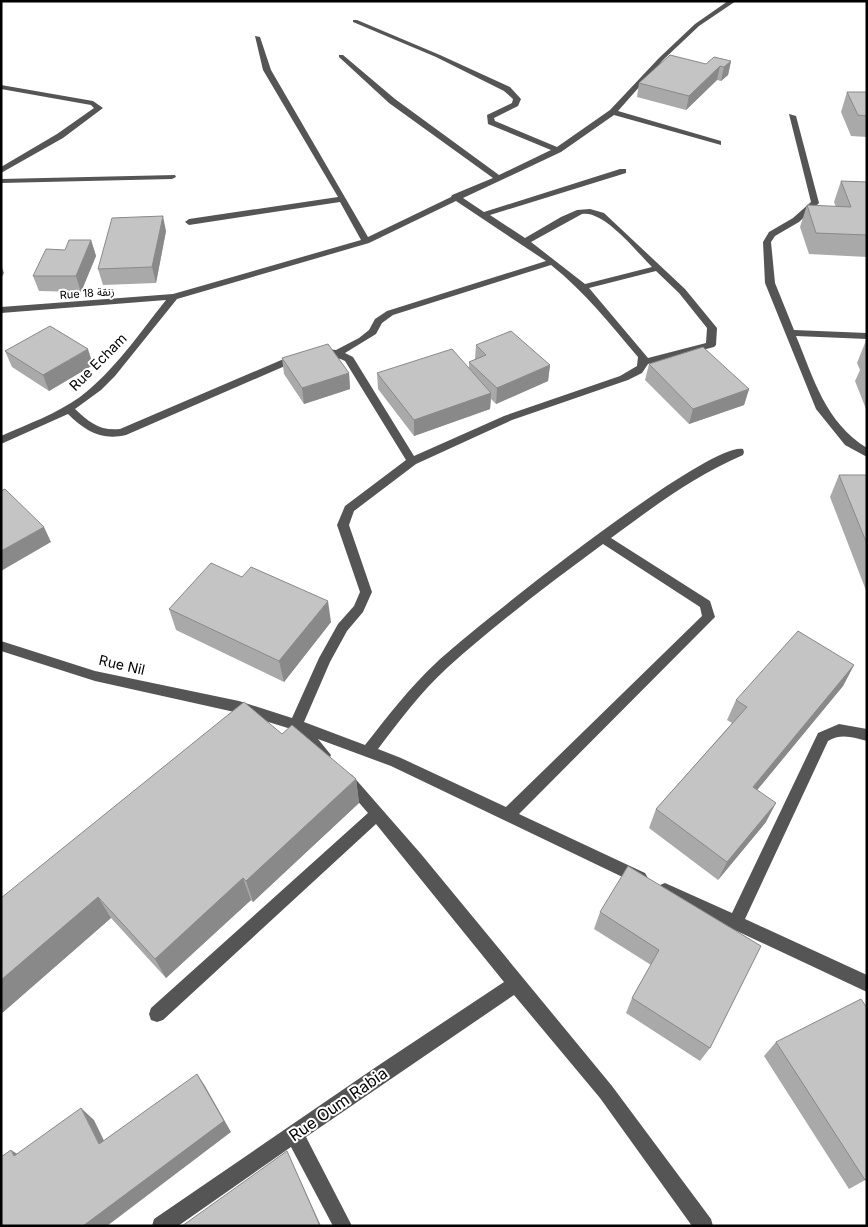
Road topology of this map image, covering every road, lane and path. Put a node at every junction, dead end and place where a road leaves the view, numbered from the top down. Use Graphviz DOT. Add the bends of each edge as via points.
graph roads {
  1 [pos="733,1"];
  2 [pos="355,21"];
  3 [pos="257,37"];
  4 [pos="342,56"];
  5 [pos="1,87"];
  6 [pos="613,112"];
  7 [pos="792,116"];
  8 [pos="718,143"];
  9 [pos="558,150"];
  10 [pos="1,171"];
  11 [pos="623,171"];
  12 [pos="172,177"];
  13 [pos="498,178"];
  14 [pos="1,181"];
  15 [pos="455,197"];
  16 [pos="342,199"];
  17 [pos="482,215"];
  18 [pos="189,222"];
  19 [pos="366,242"];
  20 [pos="523,243"];
  21 [pos="550,262"];
  22 [pos="658,268"];
  23 [pos="582,286"];
  24 [pos="174,298"];
  25 [pos="1,310"];
  26 [pos="791,333"];
  27 [pos="867,336"];
  28 [pos="336,353"];
  29 [pos="644,362"];
  30 [pos="69,409"];
  31 [pos="1,440"];
  32 [pos="739,452"];
  33 [pos="867,453"];
  34 [pos="412,461"];
  35 [pos="602,538"];
  36 [pos="1,646"];
  37 [pos="239,707"];
  38 [pos="224,719"];
  39 [pos="296,725"];
  40 [pos="867,735"];
  41 [pos="368,752"];
  42 [pos="378,814"];
  43 [pos="508,815"];
  44 [pos="734,923"];
  45 [pos="516,984"];
  46 [pos="867,984"];
  47 [pos="157,1014"];
  48 [pos="295,1135"];
  49 [pos="161,1226"];
  50 [pos="343,1226"];
  51 [pos="704,1226"];
  1 -- 6 [label="street, Rue 18 زنقة" via="690,32"];
  2 -- 9 [label="street" via="438,56 515,94 515,104 490,117 491,122"];
  3 -- 16 [label="street" via="267,70"];
  4 -- 13 [label="street" via="392,100"];
  5 -- 10 [label="street" via="93,103 99,108"];
  6 -- 8 [label="street"];
  6 -- 9 [label="street, Rue 18 زنقة"];
  7 -- 26 [label="street" via="815,203 796,220 772,234 767,242 770,283"];
  9 -- 13 [label="street, Rue 18 زنقة"];
  11 -- 17 [label="street"];
  12 -- 14 [label="street"];
  13 -- 15 [label="street, Rue 18 زنقة"];
  15 -- 17 [label="street"];
  15 -- 19 [label="street, Rue 18 زنقة"];
  16 -- 18 [label="street"];
  16 -- 19 [label="street"];
  17 -- 20 [label="street"];
  19 -- 24 [label="street, Rue 18 زنقة"];
  20 -- 21 [label="street"];
  20 -- 22 [label="street" via="568,218 586,211 597,212"];
  21 -- 23 [label="street"];
  21 -- 28 [label="street" via="390,313 378,321 373,332"];
  22 -- 23 [label="street"];
  22 -- 29 [label="street" via="712,328 711,346"];
  23 -- 29 [label="street" via="643,356"];
  24 -- 25 [label="street, Rue 18 زنقة"];
  24 -- 30 [label="street, Rue Echam" via="122,361"];
  26 -- 27 [label="street"];
  26 -- 33 [label="street" via="821,410 849,442"];
  28 -- 30 [label="street" via="306,353 122,432 101,434 90,429"];
  28 -- 34 [label="street" via="349,359"];
  29 -- 34 [label="street" via="640,370 624,378 508,418"];
  30 -- 31 [label="street, Rue Echam"];
  32 -- 35 [label="street" via="678,483"];
  34 -- 39 [label="street" via="349,509 343,525 366,592 359,609 342,628 324,662"];
  35 -- 41 [label="street" via="442,665 402,707"];
  35 -- 43 [label="street" via="706,604 709,618"];
  36 -- 37 [label="street, Rue Nil" via="95,676"];
  37 -- 38 [label="street"];
  37 -- 39 [label="street, Rue Nil"];
  39 -- 41 [label="street, Rue Nil"];
  39 -- 42 [label="street"];
  40 -- 44 [label="street" via="846,729 829,732 823,737"];
  41 -- 43 [label="street, Rue Nil"];
  42 -- 45 [label="street"];
  42 -- 47 [label="street"];
  43 -- 44 [label="street, Rue Nil"];
  44 -- 46 [label="street, Rue Nil"];
  45 -- 48 [label="street, Rue Oum Rabia" via="430,1038"];
  45 -- 51 [label="street" via="606,1092"];
  48 -- 49 [label="street, Rue Oum Rabia"];
  48 -- 50 [label="street"];
}
